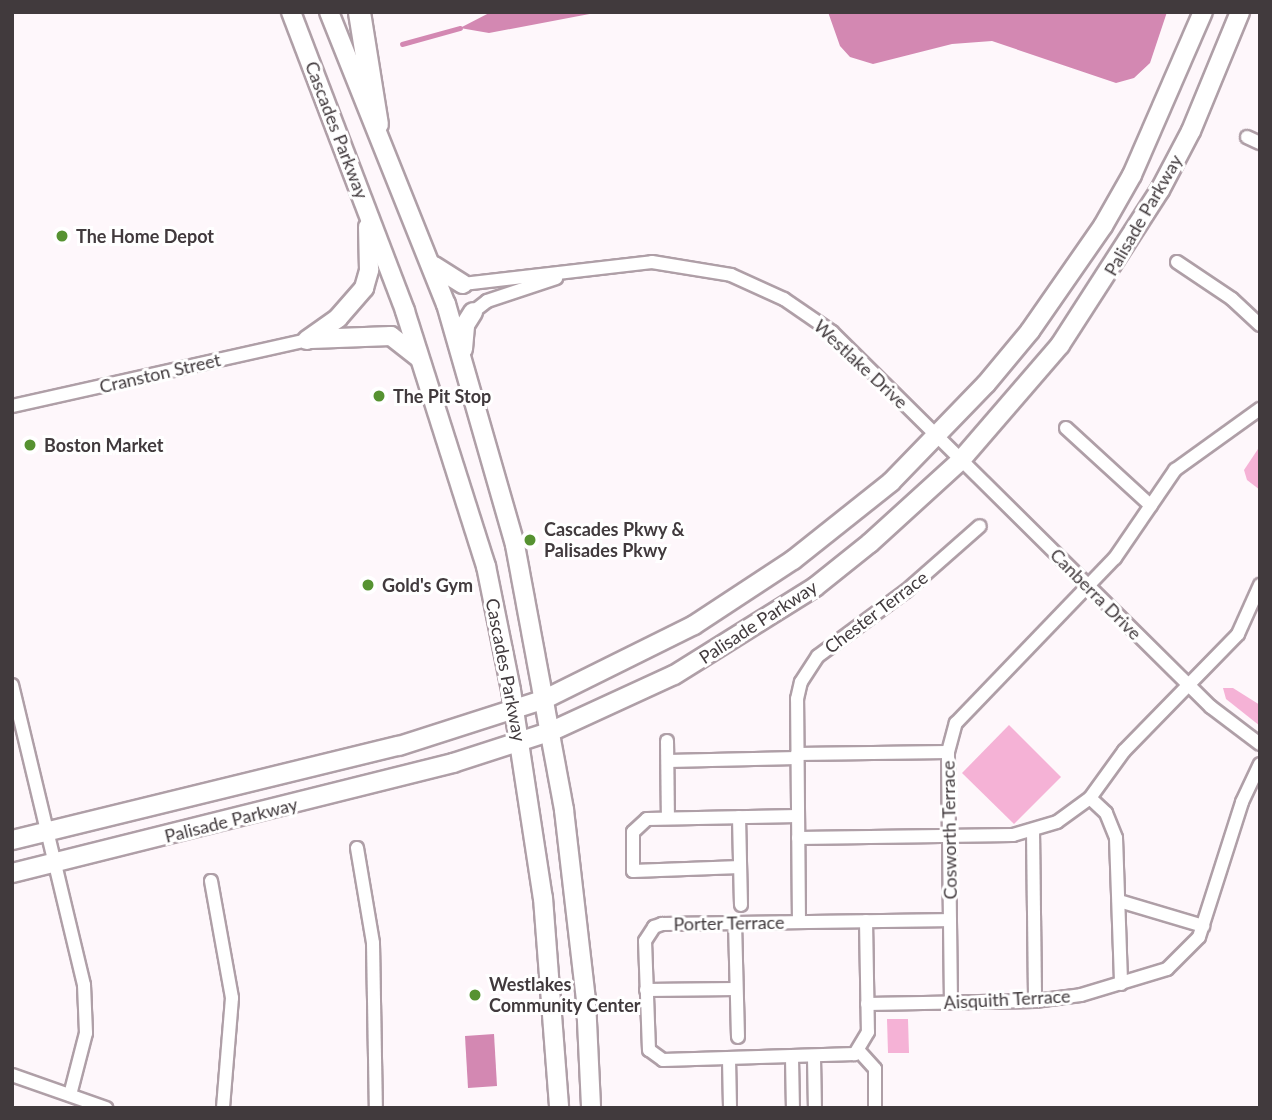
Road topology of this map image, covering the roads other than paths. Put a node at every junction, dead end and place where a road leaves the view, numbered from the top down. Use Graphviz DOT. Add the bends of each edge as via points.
graph roads {
  1 [pos="291,12"];
  2 [pos="329,12"];
  3 [pos="359,12"];
  4 [pos="1203,12"];
  5 [pos="1240,12"];
  6 [pos="377,124"];
  7 [pos="1247,137"];
  8 [pos="1260,143"];
  9 [pos="365,202"];
  10 [pos="1177,262"];
  11 [pos="432,264"];
  12 [pos="576,270"];
  13 [pos="463,284"];
  14 [pos="473,312"];
  15 [pos="1260,325"];
  16 [pos="307,340"];
  17 [pos="463,360"];
  18 [pos="422,361"];
  19 [pos="12,406"];
  20 [pos="1260,409"];
  21 [pos="1066,428"];
  22 [pos="938,437"];
  23 [pos="960,461"];
  24 [pos="1151,506"];
  25 [pos="980,526"];
  26 [pos="1087,586"];
  27 [pos="1260,586"];
  28 [pos="12,685"];
  29 [pos="1188,685"];
  30 [pos="545,699"];
  31 [pos="514,709"];
  32 [pos="552,731"];
  33 [pos="519,741"];
  34 [pos="667,741"];
  35 [pos="1260,744"];
  36 [pos="948,752"];
  37 [pos="797,756"];
  38 [pos="668,761"];
  39 [pos="1260,764"];
  40 [pos="1090,798"];
  41 [pos="798,816"];
  42 [pos="739,817"];
  43 [pos="668,818"];
  44 [pos="48,831"];
  45 [pos="1033,831"];
  46 [pos="949,834"];
  47 [pos="798,838"];
  48 [pos="12,840"];
  49 [pos="357,848"];
  50 [pos="56,864"];
  51 [pos="740,867"];
  52 [pos="12,873"];
  53 [pos="211,881"];
  54 [pos="1119,901"];
  55 [pos="741,905"];
  56 [pos="950,920"];
  57 [pos="866,921"];
  58 [pos="799,922"];
  59 [pos="735,923"];
  60 [pos="1203,926"];
  61 [pos="1121,984"];
  62 [pos="736,989"];
  63 [pos="646,990"];
  64 [pos="1035,1001"];
  65 [pos="951,1003"];
  66 [pos="867,1004"];
  67 [pos="738,1037"];
  68 [pos="859,1051"];
  69 [pos="792,1058"];
  70 [pos="814,1058"];
  71 [pos="729,1059"];
  72 [pos="12,1074"];
  73 [pos="70,1095"];
  74 [pos="106,1108"];
  75 [pos="223,1108"];
  76 [pos="376,1108"];
  77 [pos="559,1108"];
  78 [pos="591,1108"];
  79 [pos="730,1108"];
  80 [pos="793,1108"];
  81 [pos="815,1108"];
  82 [pos="876,1108"];
  1 -- 9 [label="main road, Cascades Parkway"];
  2 -- 6 [label="main road, Cascades Parkway"];
  3 -- 6 [label="highway"];
  4 -- 22 [label="main road, Palisade Parkway" via="1159,120 1107,219 1030,331"];
  5 -- 23 [label="main road, Palisade Parkway" via="1191,131 1128,246 1060,345"];
  6 -- 11 [label="main road, Cascades Parkway"];
  7 -- 8 [label="street"];
  9 -- 16 [label="main road" via="370,252 364,288 338,318"];
  9 -- 18 [label="main road, Cascades Parkway"];
  10 -- 15 [label="street" via="1232,299"];
  11 -- 13 [label="main road"];
  11 -- 17 [label="main road, Cascades Parkway"];
  12 -- 13 [label="street, Westlake Drive"];
  12 -- 14 [label="street, Westlake Drive" via="487,301"];
  12 -- 22 [label="street, Westlake Drive" via="672,264 702,267 758,285 832,332"];
  14 -- 17 [label="main road" via="465,325"];
  16 -- 18 [label="main road" via="391,336"];
  16 -- 19 [label="street, Cranston Street"];
  17 -- 30 [label="main road, Cascades Parkway" via="514,545"];
  18 -- 31 [label="main road, Cascades Parkway" via="474,522"];
  20 -- 24 [label="street, Cosworth Terrace" via="1189,457"];
  21 -- 24 [label="street"];
  22 -- 23 [label="street, Canberra Drive"];
  22 -- 30 [label="main road, Palisade Parkway" via="846,520 750,590 642,654"];
  23 -- 26 [label="street, Canberra Drive"];
  23 -- 32 [label="main road, Palisade Parkway" via="870,543 770,617 674,675"];
  24 -- 26 [label="street, Cosworth Terrace" via="1127,544"];
  25 -- 37 [label="street, Chester Terrace" via="808,668 797,699"];
  26 -- 29 [label="street, Canberra Drive"];
  26 -- 36 [label="street, Cosworth Terrace" via="964,711"];
  27 -- 29 [label="street" via="1238,634"];
  28 -- 44 [label="street"];
  29 -- 35 [label="street, Canberra Drive"];
  29 -- 40 [label="street" via="1124,751"];
  30 -- 31 [label="main road, Palisade Parkway"];
  30 -- 32 [label="main road, Cascades Parkway"];
  31 -- 33 [label="main road, Cascades Parkway"];
  31 -- 44 [label="main road, Palisade Parkway" via="399,746"];
  32 -- 33 [label="main road, Palisade Parkway"];
  32 -- 78 [label="main road, Cascades Parkway" via="576,898"];
  33 -- 50 [label="main road, Palisade Parkway" via="440,766"];
  33 -- 77 [label="main road, Cascades Parkway" via="544,911"];
  34 -- 38 [label="street"];
  36 -- 37 [label="street"];
  36 -- 46 [label="street, Cosworth Terrace"];
  37 -- 38 [label="street"];
  37 -- 41 [label="street, Chester Terrace"];
  38 -- 43 [label="street"];
  39 -- 60 [label="street, Aisquith Terrace" via="1242,802"];
  40 -- 45 [label="street" via="1057,822"];
  40 -- 54 [label="street" via="1113,825"];
  41 -- 42 [label="street"];
  41 -- 47 [label="street, Chester Terrace"];
  42 -- 43 [label="street"];
  42 -- 51 [label="street"];
  43 -- 51 [label="street" via="638,824 632,839 633,871"];
  44 -- 48 [label="main road, Palisade Parkway"];
  44 -- 50 [label="street"];
  45 -- 46 [label="street" via="1000,836"];
  45 -- 64 [label="street"];
  46 -- 47 [label="street"];
  46 -- 56 [label="street, Cosworth Terrace"];
  47 -- 58 [label="street, Chester Terrace"];
  49 -- 76 [label="street" via="373,943"];
  50 -- 52 [label="main road, Palisade Parkway"];
  50 -- 73 [label="street" via="87,1009 81,1060"];
  51 -- 55 [label="street"];
  53 -- 75 [label="street" via="232,998"];
  54 -- 60 [label="street"];
  54 -- 61 [label="street"];
  56 -- 57 [label="street, Porter Terrace"];
  56 -- 65 [label="street, Cosworth Terrace"];
  57 -- 58 [label="street, Porter Terrace"];
  57 -- 66 [label="street"];
  58 -- 59 [label="street, Porter Terrace"];
  59 -- 62 [label="street"];
  59 -- 63 [label="street, Porter Terrace" via="654,927 645,941"];
  60 -- 61 [label="street, Aisquith Terrace" via="1180,960"];
  61 -- 64 [label="street, Aisquith Terrace"];
  62 -- 63 [label="street"];
  62 -- 67 [label="street"];
  63 -- 71 [label="street, Porter Terrace" via="647,1042 655,1056"];
  64 -- 65 [label="street, Aisquith Terrace"];
  65 -- 66 [label="street, Aisquith Terrace"];
  66 -- 68 [label="street" via="867,1032"];
  68 -- 70 [label="street, Porter Terrace" via="846,1057"];
  68 -- 82 [label="street" via="875,1069"];
  69 -- 70 [label="street, Porter Terrace"];
  69 -- 71 [label="street, Porter Terrace"];
  69 -- 80 [label="street"];
  70 -- 81 [label="street"];
  71 -- 79 [label="street"];
  72 -- 73 [label="street"];
  73 -- 74 [label="street"];
}
